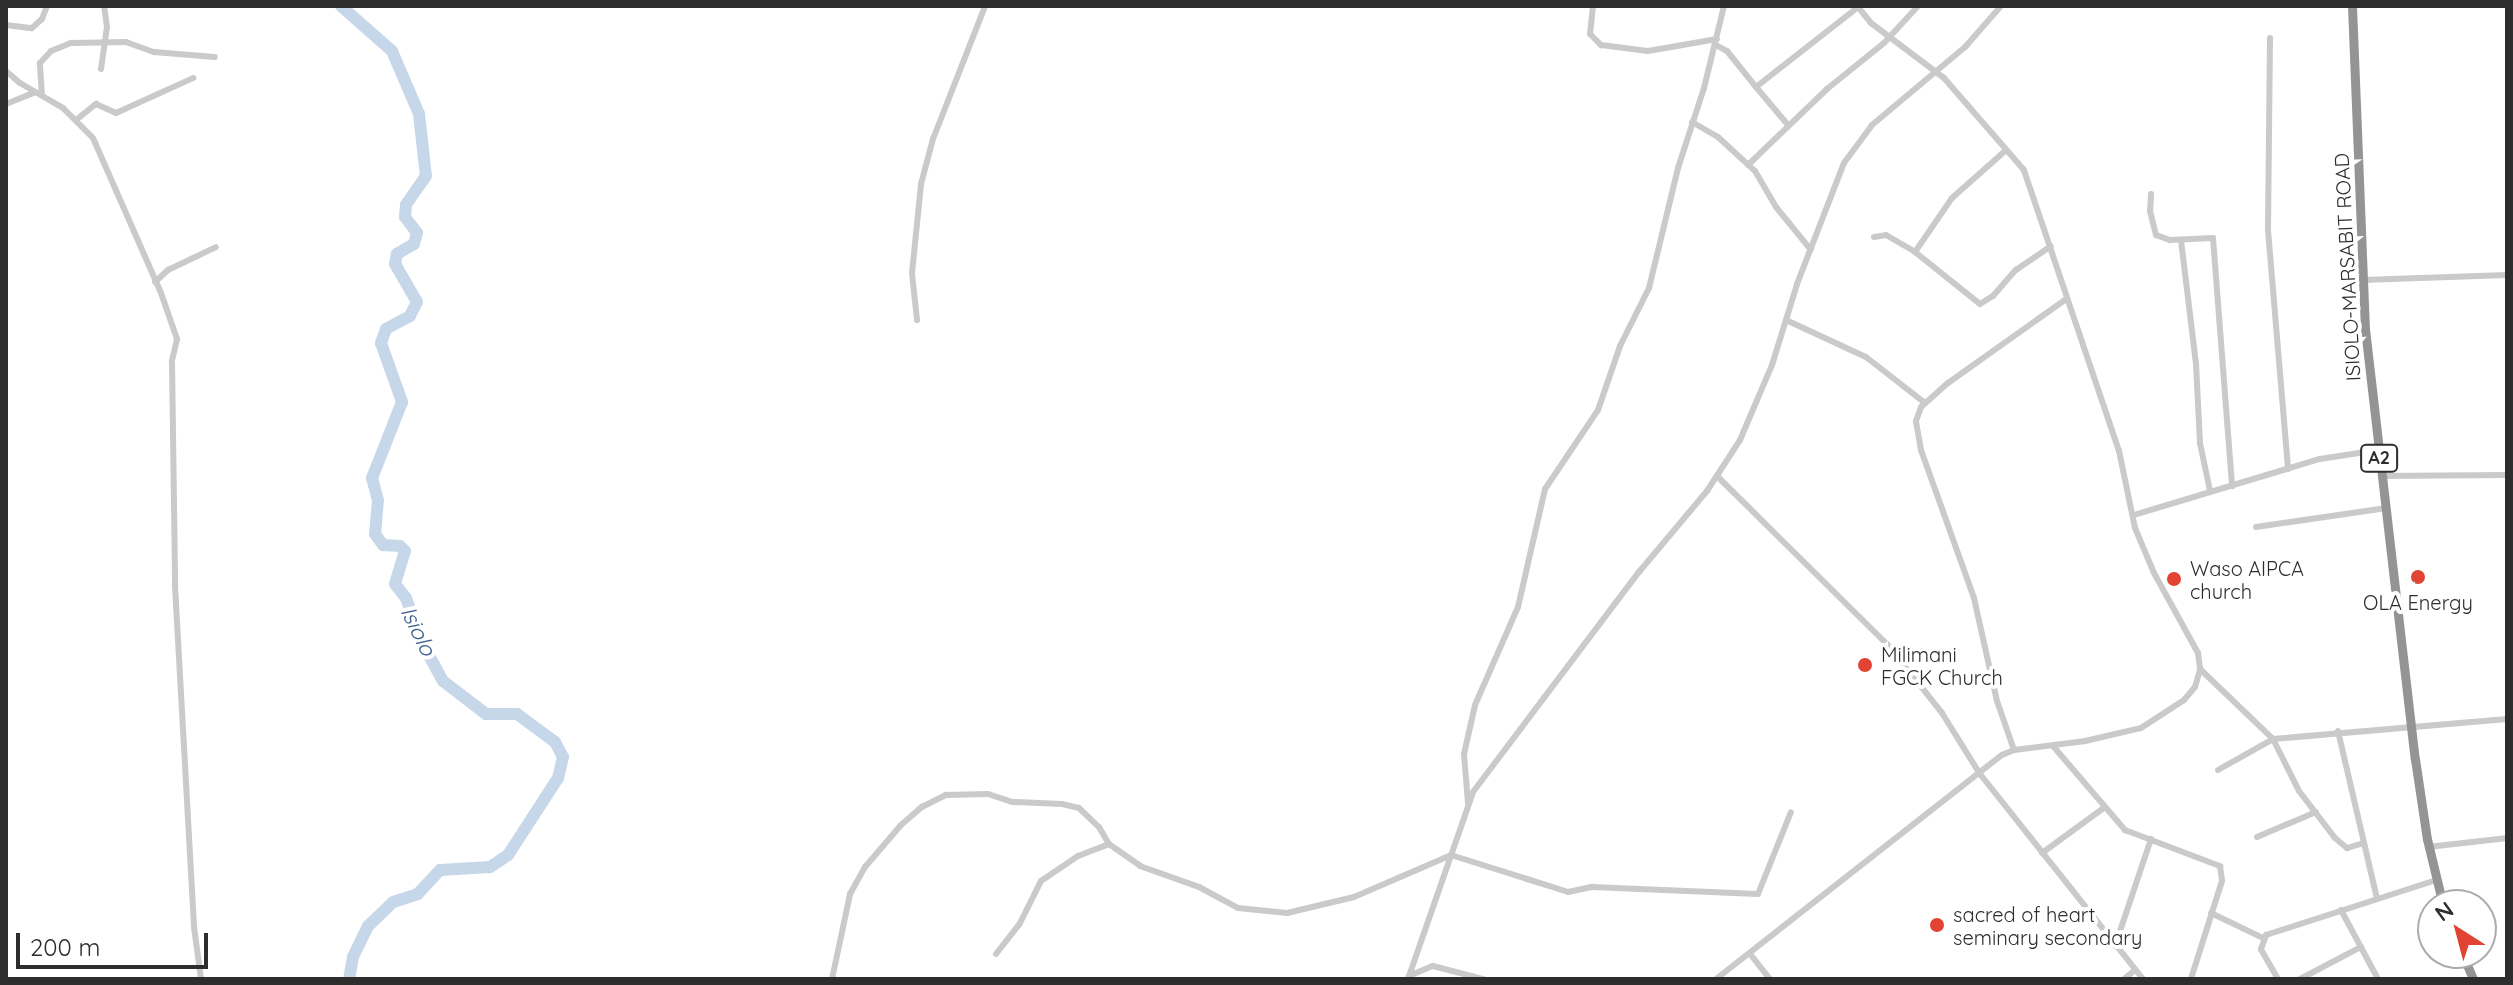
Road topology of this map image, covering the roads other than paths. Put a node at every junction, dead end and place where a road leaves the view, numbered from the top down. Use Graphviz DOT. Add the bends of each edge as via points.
graph roads {
  1 [pos="47,6"];
  2 [pos="104,6"];
  3 [pos="985,6"];
  4 [pos="1593,6"];
  5 [pos="1724,6"];
  6 [pos="1918,6"];
  7 [pos="2001,6"];
  8 [pos="2352,6"];
  9 [pos="1861,8"];
  10 [pos="6,25"];
  11 [pos="1890,37"];
  12 [pos="2270,38"];
  13 [pos="104,41"];
  14 [pos="1717,42"];
  15 [pos="215,57"];
  16 [pos="101,69"];
  17 [pos="1936,70"];
  18 [pos="6,71"];
  19 [pos="193,78"];
  20 [pos="1756,87"];
  21 [pos="35,92"];
  22 [pos="42,95"];
  23 [pos="6,104"];
  24 [pos="76,120"];
  25 [pos="1692,122"];
  26 [pos="1788,125"];
  27 [pos="2006,150"];
  28 [pos="1748,165"];
  29 [pos="2151,194"];
  30 [pos="1874,237"];
  31 [pos="2181,240"];
  32 [pos="2051,246"];
  33 [pos="216,247"];
  34 [pos="1811,250"];
  35 [pos="1915,252"];
  36 [pos="2507,275"];
  37 [pos="2363,280"];
  38 [pos="155,282"];
  39 [pos="2066,299"];
  40 [pos="917,320"];
  41 [pos="1786,320"];
  42 [pos="1925,403"];
  43 [pos="2378,450"];
  44 [pos="2288,469"];
  45 [pos="2507,475"];
  46 [pos="2381,476"];
  47 [pos="1718,477"];
  48 [pos="2232,486"];
  49 [pos="2210,491"];
  50 [pos="2387,508"];
  51 [pos="2134,515"];
  52 [pos="2256,527"];
  53 [pos="2200,669"];
  54 [pos="2507,719"];
  55 [pos="2411,725"];
  56 [pos="2338,731"];
  57 [pos="2273,739"];
  58 [pos="2053,746"];
  59 [pos="2014,750"];
  60 [pos="2218,770"];
  61 [pos="1980,774"];
  62 [pos="1468,803"];
  63 [pos="2105,807"];
  64 [pos="1791,812"];
  65 [pos="2316,812"];
  66 [pos="2257,837"];
  67 [pos="2507,838"];
  68 [pos="2151,839"];
  69 [pos="2363,843"];
  70 [pos="1109,844"];
  71 [pos="2428,847"];
  72 [pos="2042,853"];
  73 [pos="1451,855"];
  74 [pos="2436,880"];
  75 [pos="2439,889"];
  76 [pos="2377,898"];
  77 [pos="2341,910"];
  78 [pos="2211,913"];
  79 [pos="2263,938"];
  80 [pos="2115,946"];
  81 [pos="2361,947"];
  82 [pos="996,954"];
  83 [pos="1751,955"];
  84 [pos="2135,970"];
  85 [pos="1408,977"];
  86 [pos="201,979"];
  87 [pos="832,979"];
  88 [pos="1483,979"];
  89 [pos="1716,979"];
  90 [pos="1770,979"];
  91 [pos="2124,979"];
  92 [pos="2143,979"];
  93 [pos="2191,979"];
  94 [pos="2278,979"];
  95 [pos="2300,979"];
  96 [pos="2378,979"];
  1 -- 10 [label="street" via="32,28"];
  2 -- 13 [label="street"];
  3 -- 40 [label="street" via="921,184 912,273"];
  4 -- 14 [label="street" via="1590,34 1597,44 1648,51"];
  5 -- 14 [label="street"];
  6 -- 11 [label="street"];
  7 -- 17 [label="street"];
  8 -- 37 [label="highway, ISIOLO-MARSABIT ROAD / A2"];
  9 -- 11 [label="street"];
  9 -- 20 [label="street"];
  11 -- 17 [label="street"];
  11 -- 26 [label="street"];
  12 -- 44 [label="street" via="2268,230"];
  13 -- 15 [label="street"];
  13 -- 16 [label="street"];
  13 -- 22 [label="street" via="71,43 46,55 40,63"];
  14 -- 20 [label="street"];
  14 -- 25 [label="street"];
  17 -- 27 [label="street"];
  17 -- 34 [label="street" via="1857,142 1838,175"];
  18 -- 21 [label="street"];
  19 -- 24 [label="street" via="116,113 96,104"];
  20 -- 26 [label="street"];
  21 -- 22 [label="street"];
  21 -- 23 [label="street"];
  22 -- 24 [label="street"];
  24 -- 38 [label="street" via="100,150"];
  25 -- 28 [label="street"];
  25 -- 62 [label="street" via="1645,300 1620,346 1598,410 1560,462 1539,506 1518,607 1470,723 1464,754"];
  26 -- 28 [label="street"];
  27 -- 32 [label="street" via="2031,186"];
  27 -- 35 [label="street" via="1952,198"];
  28 -- 34 [label="street"];
  29 -- 31 [label="street" via="2154,232"];
  30 -- 35 [label="street" via="1886,235"];
  31 -- 48 [label="street" via="2213,238 2215,247"];
  31 -- 49 [label="street" via="2200,443"];
  32 -- 35 [label="street" via="2016,270 1983,304"];
  32 -- 39 [label="street"];
  33 -- 38 [label="street"];
  34 -- 41 [label="street"];
  36 -- 37 [label="street"];
  37 -- 43 [label="highway, ISIOLO-MARSABIT ROAD / A2"];
  38 -- 86 [label="street" via="177,339 172,361 175,586"];
  39 -- 42 [label="street"];
  39 -- 51 [label="street" via="2096,377"];
  41 -- 42 [label="street" via="1872,360"];
  41 -- 47 [label="street" via="1752,415"];
  42 -- 59 [label="street" via="1916,421 1918,441 1974,598"];
  43 -- 44 [label="street"];
  43 -- 46 [label="highway, ISIOLO-MARSABIT ROAD / A2"];
  44 -- 48 [label="street"];
  45 -- 46 [label="street"];
  46 -- 50 [label="highway, ISIOLO-MARSABIT ROAD / A2"];
  47 -- 61 [label="street" via="1888,645 1950,725"];
  47 -- 62 [label="street" via="1639,572"];
  48 -- 49 [label="street"];
  49 -- 51 [label="street"];
  50 -- 52 [label="street"];
  50 -- 55 [label="highway, ISIOLO-MARSABIT ROAD / A2"];
  51 -- 53 [label="street" via="2148,560 2194,645"];
  53 -- 57 [label="street"];
  53 -- 58 [label="street" via="2188,696 2157,721 2126,733"];
  54 -- 55 [label="street"];
  55 -- 56 [label="street"];
  55 -- 71 [label="highway, ISIOLO-MARSABIT ROAD / A2"];
  56 -- 57 [label="street"];
  56 -- 69 [label="street"];
  57 -- 60 [label="street"];
  57 -- 65 [label="street"];
  58 -- 59 [label="street"];
  58 -- 63 [label="street"];
  59 -- 61 [label="street"];
  61 -- 72 [label="street"];
  61 -- 83 [label="street"];
  62 -- 73 [label="street"];
  63 -- 68 [label="street" via="2125,830"];
  63 -- 72 [label="street"];
  64 -- 73 [label="street" via="1758,894 1592,887 1568,892"];
  65 -- 66 [label="street"];
  65 -- 69 [label="street" via="2343,847"];
  67 -- 71 [label="street"];
  68 -- 78 [label="street" via="2220,866 2222,881"];
  68 -- 80 [label="street"];
  69 -- 76 [label="street"];
  70 -- 73 [label="street" via="1140,866 1231,905 1274,913 1335,903"];
  70 -- 82 [label="street" via="1078,856 1041,881 1019,925"];
  70 -- 87 [label="street" via="1091,818 1071,806 1013,802 988,794 937,798 887,838 855,884"];
  71 -- 74 [label="highway, ISIOLO-MARSABIT ROAD / A2"];
  72 -- 80 [label="street"];
  73 -- 85 [label="street"];
  74 -- 75 [label="highway, ISIOLO-MARSABIT ROAD / A2"];
  74 -- 76 [label="street"];
  76 -- 77 [label="street"];
  77 -- 79 [label="street"];
  77 -- 81 [label="street"];
  78 -- 79 [label="street"];
  78 -- 93 [label="street"];
  79 -- 94 [label="street" via="2261,949"];
  80 -- 84 [label="street"];
  81 -- 95 [label="street"];
  81 -- 96 [label="street"];
  83 -- 89 [label="street"];
  83 -- 90 [label="street"];
  84 -- 91 [label="street"];
  84 -- 92 [label="street"];
  85 -- 88 [label="street" via="1433,966"];
}
